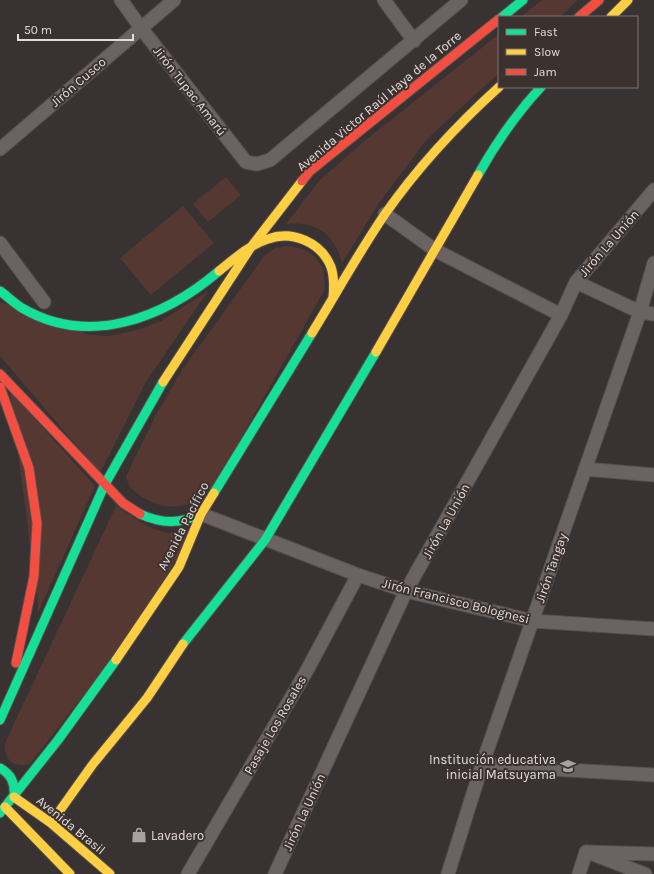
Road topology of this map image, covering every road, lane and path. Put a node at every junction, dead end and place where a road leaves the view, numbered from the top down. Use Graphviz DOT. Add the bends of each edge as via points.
graph roads {
  1 [pos="122,0"];
  2 [pos="174,0"];
  3 [pos="384,0"];
  4 [pos="461,0"];
  5 [pos="523,0"];
  6 [pos="599,0"];
  7 [pos="628,0"];
  8 [pos="503,16"];
  9 [pos="580,16"];
  10 [pos="612,16"];
  11 [pos="498,20"];
  12 [pos="141,28"];
  13 [pos="414,41"];
  14 [pos="498,88"];
  15 [pos="540,88"];
  16 [pos="0,149"];
  17 [pos="654,190"];
  18 [pos="385,214"];
  19 [pos="0,243"];
  20 [pos="251,247"];
  21 [pos="435,250"];
  22 [pos="654,262"];
  23 [pos="576,282"];
  24 [pos="0,291"];
  25 [pos="333,297"];
  26 [pos="44,302"];
  27 [pos="640,312"];
  28 [pos="654,314"];
  29 [pos="561,315"];
  30 [pos="0,374"];
  31 [pos="0,387"];
  32 [pos="585,469"];
  33 [pos="654,475"];
  34 [pos="105,484"];
  35 [pos="201,514"];
  36 [pos="266,540"];
  37 [pos="358,575"];
  38 [pos="406,591"];
  39 [pos="533,622"];
  40 [pos="654,629"];
  41 [pos="10,698"];
  42 [pos="0,720"];
  43 [pos="482,765"];
  44 [pos="0,768"];
  45 [pos="654,776"];
  46 [pos="14,797"];
  47 [pos="2,810"];
  48 [pos="51,823"];
  49 [pos="586,852"];
  50 [pos="654,854"];
  51 [pos="70,874"];
  52 [pos="110,874"];
  53 [pos="188,874"];
  54 [pos="275,874"];
  55 [pos="448,874"];
  56 [pos="579,874"];
  57 [pos="645,874"];
  1 -- 12 [label="street, Jirón Tupac Amarú"];
  2 -- 12 [label="street, Jirón Cusco"];
  3 -- 13 [label="street"];
  4 -- 13 [label="street"];
  5 -- 8 [label="main road"];
  6 -- 9 [label="main road"];
  7 -- 10 [label="main road"];
  11 -- 20 [label="main road, Avenida Victor Raúl Haya de la Torre" via="310,172"];
  12 -- 13 [label="street, Jirón Tupac Amarú" via="246,162 257,164 270,160"];
  12 -- 16 [label="street, Jirón Cusco"];
  14 -- 18 [label="main road" via="428,158"];
  15 -- 21 [label="main road" via="521,108 494,147"];
  17 -- 23 [label="street, Jirón La Unión"];
  18 -- 21 [label="street"];
  18 -- 25 [label="main road"];
  19 -- 26 [label="street"];
  20 -- 24 [label="main road" via="194,291 155,313 114,326 78,327 35,315"];
  20 -- 25 [label="main road" via="280,234 296,236 311,242 322,252 330,266 334,281"];
  20 -- 34 [label="main road" via="161,385"];
  21 -- 29 [label="street"];
  21 -- 36 [label="main road"];
  22 -- 27 [label="street, Jirón Tangay"];
  23 -- 27 [label="street"];
  23 -- 29 [label="street, Jirón La Unión"];
  25 -- 35 [label="main road, Avenida Pacífico"];
  27 -- 28 [label="street"];
  27 -- 32 [label="street, Jirón Tangay"];
  29 -- 38 [label="street, Jirón La Unión"];
  30 -- 34 [label="main road"];
  31 -- 41 [label="main road" via="29,468 37,523 34,576"];
  32 -- 33 [label="street"];
  32 -- 39 [label="street, Jirón Tangay"];
  34 -- 35 [label="main road" via="136,514 153,521 172,523 194,519"];
  34 -- 41 [label="main road"];
  35 -- 36 [label="street, Jirón Francisco Bolognesi"];
  35 -- 46 [label="main road, Avenida Pacífico" via="179,567 116,660"];
  36 -- 37 [label="street, Jirón Francisco Bolognesi"];
  36 -- 48 [label="main road" via="183,645"];
  37 -- 38 [label="street, Jirón Francisco Bolognesi"];
  37 -- 53 [label="street, Pasaje Los Rosales" via="306,672"];
  38 -- 39 [label="street, Jirón Francisco Bolognesi"];
  38 -- 54 [label="street, Jirón La Unión"];
  39 -- 40 [label="street, Jirón Francisco Bolognesi"];
  39 -- 43 [label="street, Jirón Tangay"];
  41 -- 42 [label="main road"];
  43 -- 45 [label="street"];
  43 -- 55 [label="street, Jirón Tangay"];
  44 -- 46 [label="main road" via="12,776"];
  46 -- 47 [label="main road, Avenida Pacífico"];
  46 -- 48 [label="main road, Avenida Brasil"];
  47 -- 51 [label="main road"];
  48 -- 52 [label="main road, Avenida Brasil"];
  49 -- 50 [label="street"];
  49 -- 56 [label="street"];
  49 -- 57 [label="street"];
}
